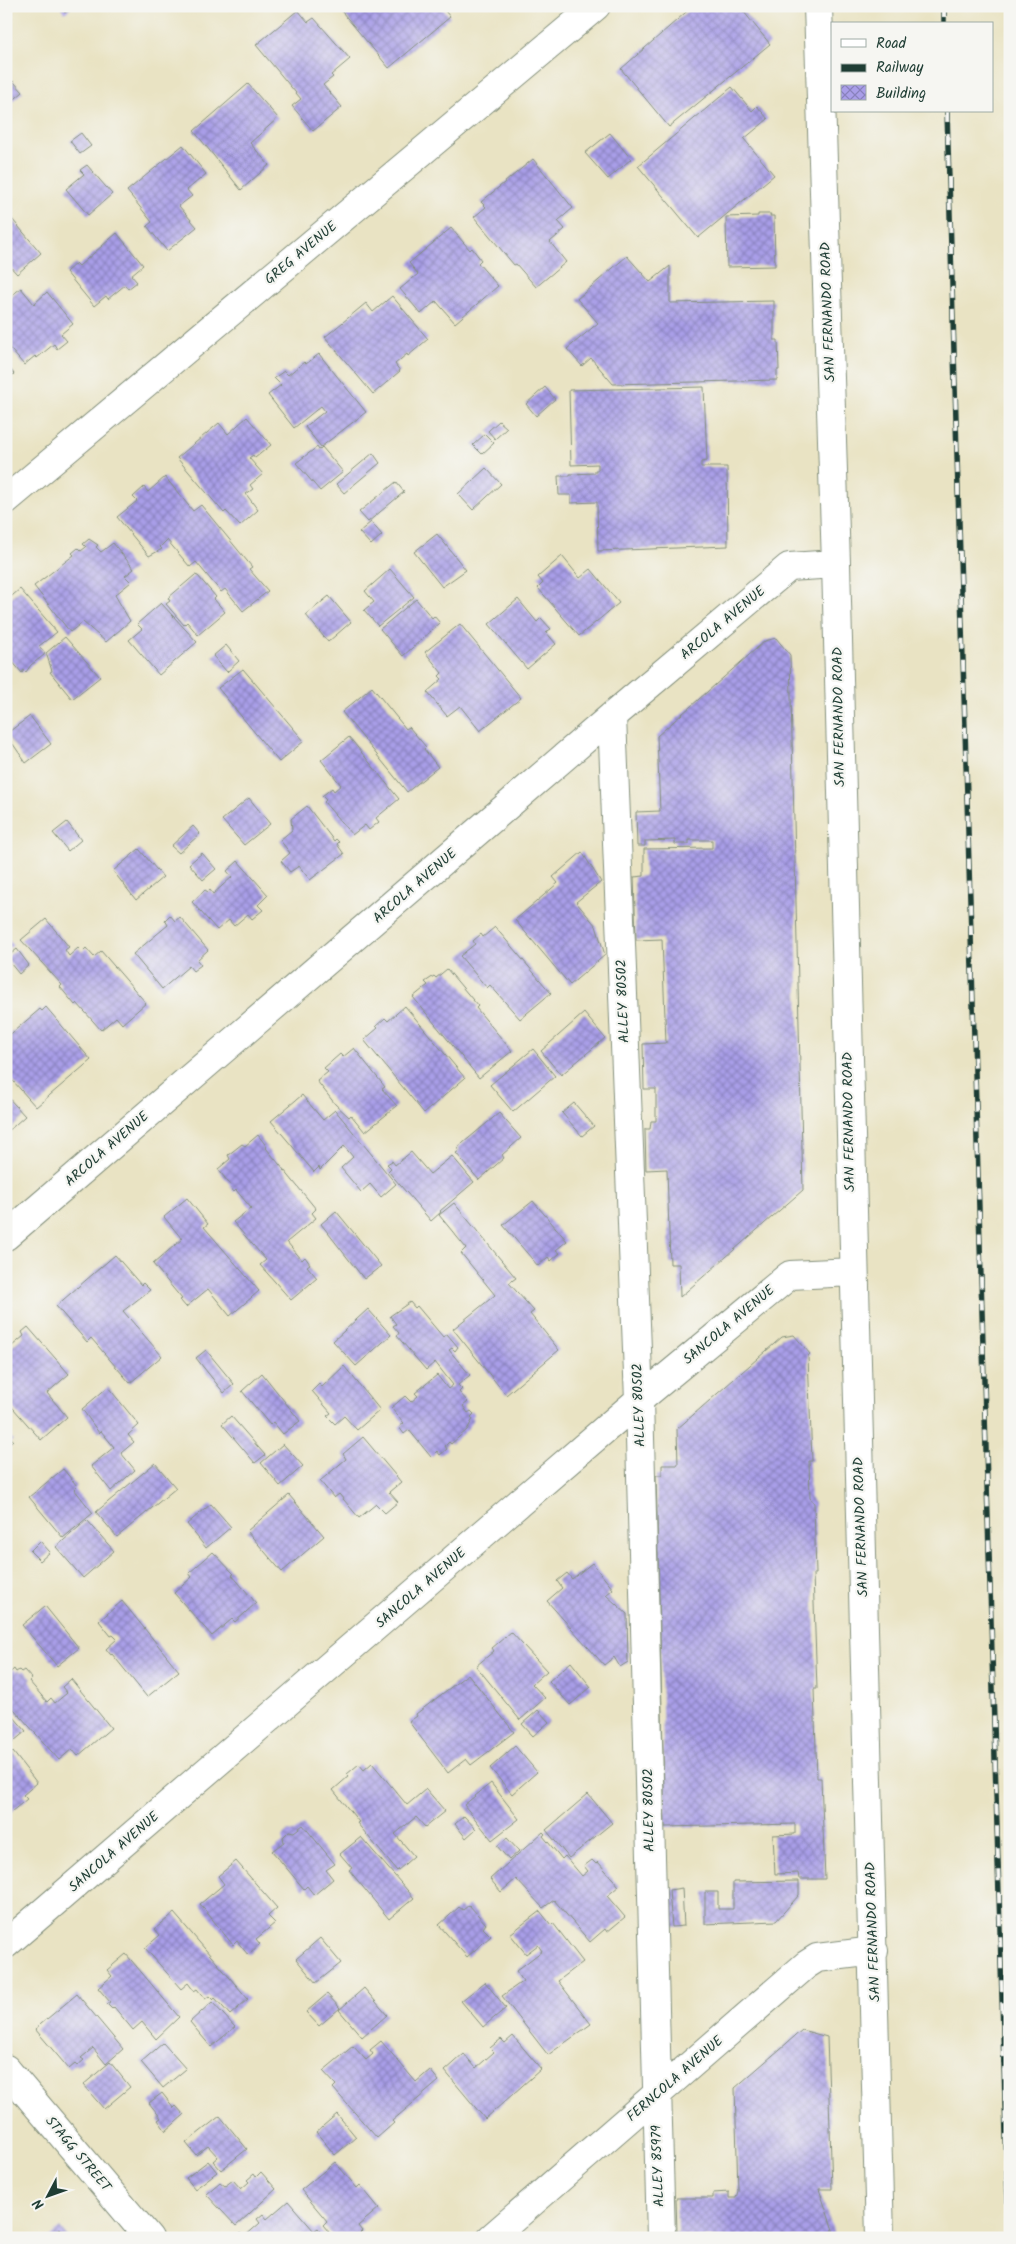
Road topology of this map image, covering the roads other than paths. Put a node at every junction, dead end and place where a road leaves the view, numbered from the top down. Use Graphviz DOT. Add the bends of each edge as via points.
graph roads {
  1 [pos="596,6"];
  2 [pos="818,6"];
  3 [pos="6,500"];
  4 [pos="836,564"];
  5 [pos="612,716"];
  6 [pos="6,1236"];
  7 [pos="853,1272"];
  8 [pos="639,1400"];
  9 [pos="6,1944"];
  10 [pos="874,1951"];
  11 [pos="6,2069"];
  12 [pos="656,2095"];
  13 [pos="149,2238"];
  14 [pos="491,2238"];
  15 [pos="661,2238"];
  16 [pos="880,2238"];
  1 -- 3 [label="street, GREG AVENUE"];
  2 -- 4 [label="street, SAN FERNANDO ROAD"];
  4 -- 5 [label="street, ARCOLA AVENUE" via="789,567"];
  4 -- 7 [label="street, SAN FERNANDO ROAD"];
  5 -- 6 [label="street, ARCOLA AVENUE"];
  5 -- 8 [label="street, ALLEY 80502"];
  7 -- 8 [label="street, SANCOLA AVENUE" via="790,1275"];
  7 -- 10 [label="street, SAN FERNANDO ROAD"];
  8 -- 9 [label="street, SANCOLA AVENUE"];
  8 -- 12 [label="street, ALLEY 80502"];
  10 -- 12 [label="street, FERNCOLA AVENUE" via="817,1958 806,1965"];
  10 -- 16 [label="street, SAN FERNANDO ROAD"];
  11 -- 13 [label="street, STAGG STREET"];
  12 -- 14 [label="street, FERNCOLA AVENUE"];
  12 -- 15 [label="street, ALLEY 85979"];
}
